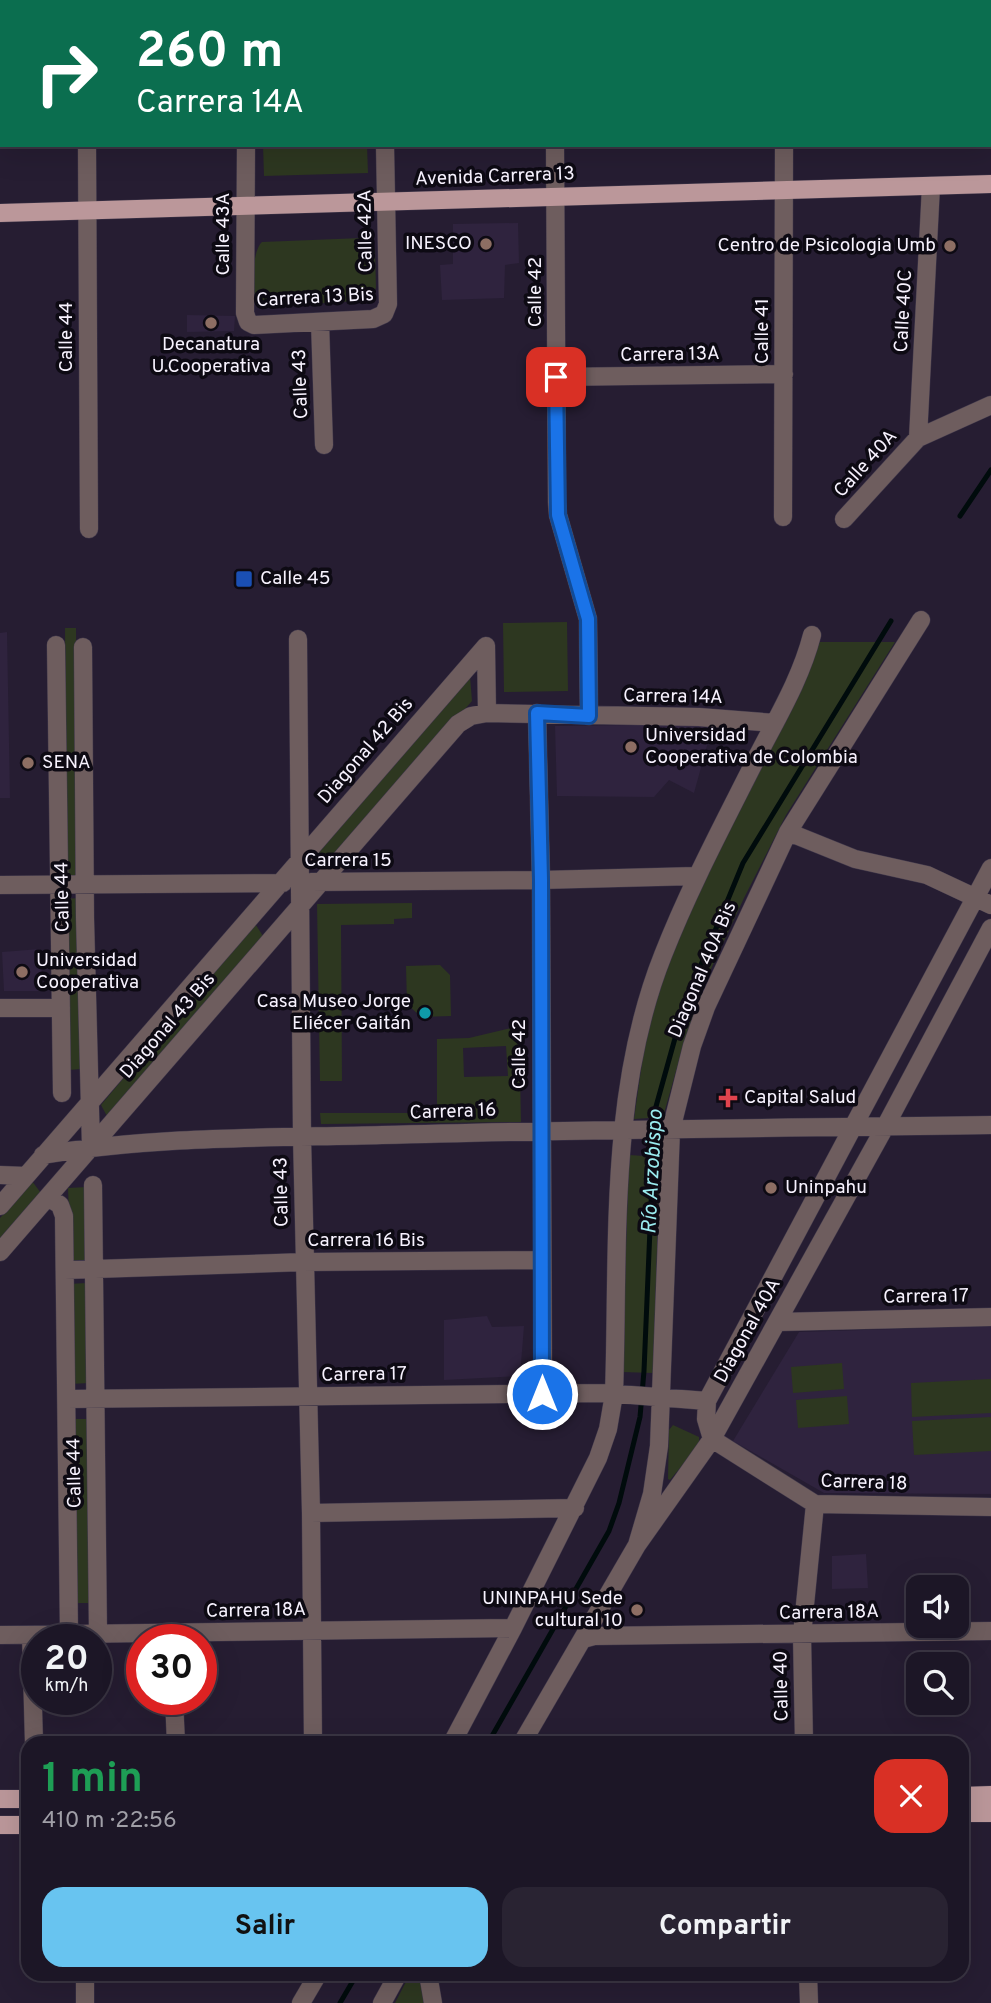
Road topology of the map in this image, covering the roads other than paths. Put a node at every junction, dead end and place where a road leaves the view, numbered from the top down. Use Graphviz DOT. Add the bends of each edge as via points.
graph roads {
  1 [pos="86,147"];
  2 [pos="246,147"];
  3 [pos="385,147"];
  4 [pos="555,147"];
  5 [pos="784,147"];
  6 [pos="991,184"];
  7 [pos="931,186"];
  8 [pos="784,190"];
  9 [pos="556,196"];
  10 [pos="385,201"];
  11 [pos="246,206"];
  12 [pos="88,210"];
  13 [pos="0,213"];
  14 [pos="384,314"];
  15 [pos="248,322"];
  16 [pos="320,322"];
  17 [pos="784,374"];
  18 [pos="556,377"];
  19 [pos="991,405"];
  20 [pos="918,438"];
  21 [pos="324,445"];
  22 [pos="783,517"];
  23 [pos="844,519"];
  24 [pos="89,529"];
  25 [pos="921,620"];
  26 [pos="812,635"];
  27 [pos="298,639"];
  28 [pos="56,645"];
  29 [pos="83,647"];
  30 [pos="487,713"];
  31 [pos="537,713"];
  32 [pos="589,716"];
  33 [pos="775,723"];
  34 [pos="788,832"];
  35 [pos="299,859"];
  36 [pos="991,868"];
  37 [pos="696,876"];
  38 [pos="541,880"];
  39 [pos="300,882"];
  40 [pos="319,882"];
  41 [pos="278,883"];
  42 [pos="59,884"];
  43 [pos="84,884"];
  44 [pos="0,885"];
  45 [pos="983,901"];
  46 [pos="299,905"];
  47 [pos="991,928"];
  48 [pos="61,1008"];
  49 [pos="0,1009"];
  50 [pos="62,1093"];
  51 [pos="89,1102"];
  52 [pos="991,1125"];
  53 [pos="851,1127"];
  54 [pos="885,1127"];
  55 [pos="541,1130"];
  56 [pos="626,1130"];
  57 [pos="667,1130"];
  58 [pos="302,1137"];
  59 [pos="91,1147"];
  60 [pos="43,1155"];
  61 [pos="0,1175"];
  62 [pos="26,1176"];
  63 [pos="93,1185"];
  64 [pos="48,1197"];
  65 [pos="0,1206"];
  66 [pos="0,1252"];
  67 [pos="541,1261"];
  68 [pos="305,1262"];
  69 [pos="94,1269"];
  70 [pos="65,1270"];
  71 [pos="991,1317"];
  72 [pos="778,1322"];
  73 [pos="542,1394"];
  74 [pos="618,1394"];
  75 [pos="308,1397"];
  76 [pos="658,1397"];
  77 [pos="67,1399"];
  78 [pos="95,1400"];
  79 [pos="707,1401"];
  80 [pos="712,1439"];
  81 [pos="815,1504"];
  82 [pos="991,1507"];
  83 [pos="575,1508"];
  84 [pos="311,1513"];
  85 [pos="637,1545"];
  86 [pos="69,1624"];
  87 [pos="98,1624"];
  88 [pos="513,1628"];
  89 [pos="313,1631"];
  90 [pos="991,1631"];
  91 [pos="217,1634"];
  92 [pos="0,1635"];
  93 [pos="21,1635"];
  94 [pos="802,1635"];
  95 [pos="583,1639"];
  96 [pos="33,1715"];
  97 [pos="175,1715"];
  98 [pos="34,1736"];
  99 [pos="176,1736"];
  100 [pos="313,1736"];
  101 [pos="456,1736"];
  102 [pos="526,1736"];
  103 [pos="804,1736"];
  104 [pos="969,1796"];
  105 [pos="991,1796"];
  106 [pos="0,1799"];
  107 [pos="21,1799"];
  108 [pos="969,1813"];
  109 [pos="991,1813"];
  110 [pos="0,1825"];
  111 [pos="21,1825"];
  112 [pos="85,1981"];
  113 [pos="313,1981"];
  114 [pos="394,1981"];
  115 [pos="429,1981"];
  116 [pos="808,1981"];
  117 [pos="85,2003"];
  118 [pos="301,2003"];
  119 [pos="382,2003"];
  120 [pos="433,2003"];
  121 [pos="809,2003"];
  1 -- 12 [label="street, Calle 44"];
  2 -- 11 [label="street, Calle 43A"];
  3 -- 10 [label="street, Calle 42A"];
  4 -- 9 [label="street, Calle 42"];
  5 -- 8 [label="street, Calle 41"];
  6 -- 7 [label="main road, Avenida Carrera 13"];
  7 -- 8 [label="main road, Avenida Carrera 13"];
  7 -- 20 [label="street, Calle 40C"];
  8 -- 9 [label="main road, Avenida Carrera 13"];
  8 -- 17 [label="street, Calle 41"];
  9 -- 10 [label="main road, Avenida Carrera 13"];
  9 -- 18 [label="street, Calle 42"];
  10 -- 11 [label="main road, Avenida Carrera 13"];
  10 -- 14 [label="street, Calle 42A" via="388,304"];
  11 -- 12 [label="main road, Avenida Carrera 13"];
  11 -- 15 [label="street, Calle 43A"];
  12 -- 13 [label="main road, Avenida Carrera 13"];
  12 -- 24 [label="street, Calle 44"];
  14 -- 16 [label="street, Carrera 13 Bis" via="373,319"];
  15 -- 16 [label="street, Carrera 13 Bis"];
  16 -- 21 [label="street, Calle 43"];
  17 -- 18 [label="street, Carrera 13A"];
  17 -- 22 [label="street, Calle 41"];
  18 -- 32 [label="street, Calle 42" via="558,515 589,627"];
  19 -- 20 [label="street"];
  20 -- 23 [label="street, Calle 40A"];
  25 -- 34 [label="street, Diagonal 40A Bis"];
  26 -- 33 [label="street, Diagonal 40A Bis" via="803,666"];
  27 -- 35 [label="street, Calle 43"];
  28 -- 42 [label="street, Calle 44"];
  29 -- 43 [label="street, Calle 44"];
  30 -- 31 [label="street, Carrera 14A"];
  30 -- 35 [label="street, Diagonal 42 Bis" via="486,646"];
  30 -- 40 [label="street" via="458,724"];
  31 -- 32 [label="street, Carrera 14A"];
  31 -- 38 [label="street, Calle 42"];
  32 -- 33 [label="street, Carrera 14A"];
  33 -- 37 [label="street, Diagonal 40A Bis"];
  34 -- 45 [label="street" via="855,859 928,875"];
  34 -- 57 [label="street, Diagonal 40A Bis" via="706,1007"];
  35 -- 39 [label="street, Calle 43"];
  35 -- 41 [label="street, Diagonal 42 Bis"];
  36 -- 45 [label="street, Diagonal 40A"];
  37 -- 38 [label="street, Carrera 15"];
  37 -- 56 [label="street, Diagonal 40A Bis" via="646,1001"];
  38 -- 40 [label="street, Carrera 15"];
  38 -- 55 [label="street, Calle 42"];
  39 -- 40 [label="street, Carrera 15"];
  39 -- 41 [label="street, Carrera 15"];
  39 -- 46 [label="street, Calle 43"];
  40 -- 46 [label="street, Diagonal 43 Bis"];
  41 -- 43 [label="street, Carrera 15"];
  41 -- 51 [label="street, Diagonal 43 Bis"];
  42 -- 43 [label="street, Carrera 15"];
  42 -- 44 [label="street, Carrera 15"];
  42 -- 48 [label="street, Calle 44"];
  43 -- 51 [label="street, Calle 44"];
  45 -- 53 [label="street, Diagonal 40A"];
  46 -- 58 [label="street, Calle 43"];
  46 -- 59 [label="street, Diagonal 43 Bis"];
  47 -- 54 [label="street, Diagonal 40A"];
  48 -- 49 [label="street"];
  48 -- 50 [label="street, Calle 44"];
  51 -- 59 [label="street, Calle 44"];
  51 -- 60 [label="street, Diagonal 43 Bis"];
  52 -- 54 [label="street, Carrera 16"];
  53 -- 54 [label="street, Carrera 16"];
  53 -- 57 [label="street, Carrera 16"];
  53 -- 79 [label="street, Diagonal 40A"];
  54 -- 72 [label="street, Diagonal 40A"];
  55 -- 56 [label="street, Carrera 16"];
  55 -- 58 [label="street, Carrera 16"];
  55 -- 67 [label="street, Calle 42"];
  56 -- 57 [label="street, Carrera 16"];
  56 -- 74 [label="street, Diagonal 40A Bis"];
  57 -- 76 [label="street, Diagonal 40A Bis"];
  58 -- 59 [label="street, Carrera 16"];
  58 -- 68 [label="street, Calle 43"];
  59 -- 60 [label="street, Carrera 16"];
  59 -- 64 [label="street, Diagonal 43 Bis"];
  60 -- 62 [label="street, Diagonal 43 Bis"];
  61 -- 62 [label="street"];
  62 -- 65 [label="street, Diagonal 43 Bis"];
  63 -- 69 [label="street, Calle 44"];
  64 -- 66 [label="street, Diagonal 43 Bis"];
  64 -- 70 [label="street, Calle 44" via="60,1205 64,1216"];
  67 -- 68 [label="street, Carrera 16 Bis"];
  67 -- 73 [label="street, Calle 42"];
  68 -- 69 [label="street, Carrera 16 Bis"];
  68 -- 75 [label="street, Calle 43"];
  69 -- 70 [label="street, Carrera 16 Bis"];
  69 -- 78 [label="street, Calle 44"];
  70 -- 77 [label="street, Calle 44"];
  71 -- 72 [label="street, Carrera 17"];
  72 -- 80 [label="street, Diagonal 40A"];
  73 -- 74 [label="street, Carrera 17"];
  73 -- 75 [label="street, Carrera 17"];
  74 -- 76 [label="street, Carrera 17"];
  74 -- 83 [label="street" via="598,1458"];
  75 -- 78 [label="street, Carrera 17"];
  75 -- 84 [label="street, Calle 43"];
  76 -- 79 [label="street, Carrera 17"];
  76 -- 85 [label="street, Diagonal 40A Bis" via="656,1472"];
  77 -- 78 [label="street, Carrera 17"];
  77 -- 86 [label="street, Calle 44"];
  78 -- 87 [label="street, Calle 44"];
  79 -- 80 [label="street"];
  80 -- 81 [label="street, Carrera 18"];
  80 -- 85 [label="street, Diagonal 40A"];
  81 -- 82 [label="street, Carrera 18"];
  81 -- 94 [label="street, Calle 40"];
  83 -- 84 [label="street"];
  83 -- 88 [label="street"];
  84 -- 89 [label="street, Calle 43"];
  85 -- 95 [label="street, Diagonal 40A"];
  88 -- 89 [label="street, Carrera 18A"];
  88 -- 101 [label="street"];
  89 -- 91 [label="street, Carrera 18A"];
  89 -- 100 [label="street, Calle 43"];
  90 -- 94 [label="street, Carrera 18A"];
  92 -- 93 [label="street, Carrera 18A"];
  94 -- 95 [label="street, Carrera 18A"];
  94 -- 103 [label="street, Calle 40"];
  95 -- 102 [label="street, Diagonal 40A"];
  96 -- 98 [label="street"];
  97 -- 99 [label="street"];
  104 -- 105 [label="main road"];
  106 -- 107 [label="main road"];
  108 -- 109 [label="main road"];
  110 -- 111 [label="main road"];
  112 -- 117 [label="street"];
  113 -- 118 [label="street"];
  114 -- 119 [label="street"];
  115 -- 120 [label="street"];
  116 -- 121 [label="street"];
}
